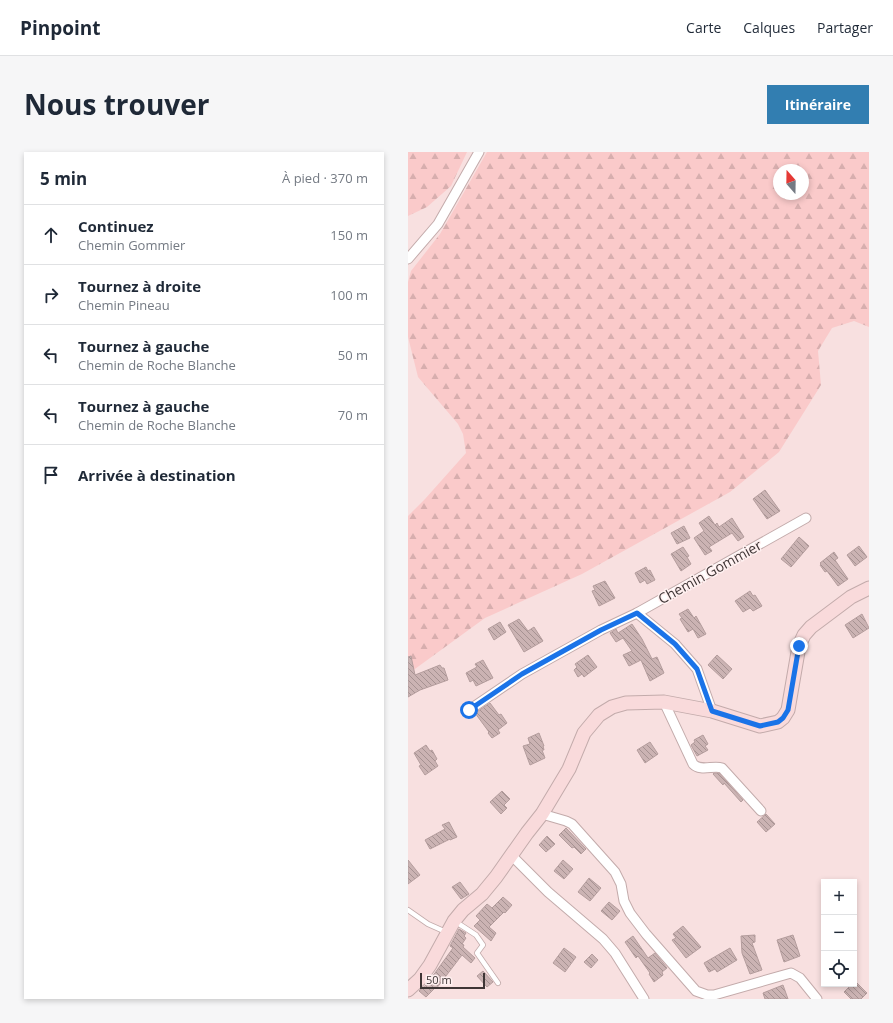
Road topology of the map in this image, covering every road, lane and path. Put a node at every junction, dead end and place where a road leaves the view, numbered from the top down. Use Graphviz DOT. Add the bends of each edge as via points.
graph roads {
  1 [pos="479,152"];
  2 [pos="408,259"];
  3 [pos="806,518"];
  4 [pos="869,588"];
  5 [pos="637,613"];
  6 [pos="664,702"];
  7 [pos="469,710"];
  8 [pos="712,711"];
  9 [pos="761,811"];
  10 [pos="542,814"];
  11 [pos="512,854"];
  12 [pos="408,910"];
  13 [pos="454,921"];
  14 [pos="448,933"];
  15 [pos="498,983"];
  16 [pos="408,990"];
  17 [pos="644,999"];
  18 [pos="817,999"];
  1 -- 2 [label="street" via="438,224"];
  3 -- 5 [label="street, Chemin Gommier"];
  4 -- 8 [label="main road" via="851,597 804,635 799,646 788,710 778,722 760,726"];
  5 -- 7 [label="street, Chemin Gommier" via="522,674"];
  5 -- 8 [label="street" via="675,644 697,669"];
  6 -- 8 [label="main road"];
  6 -- 9 [label="street" via="693,764 697,768 722,768"];
  6 -- 10 [label="main road" via="626,702 599,715 584,733 569,768"];
  10 -- 11 [label="main road"];
  10 -- 18 [label="street" via="572,824 615,872 630,913 696,991 714,995 791,973 800,978"];
  11 -- 13 [label="main road" via="482,894"];
  11 -- 17 [label="street" via="548,892 603,939 615,953"];
  12 -- 14 [label="lane" via="428,924"];
  13 -- 14 [label="main road"];
  13 -- 15 [label="lane" via="476,936 483,945 477,953"];
  14 -- 16 [label="main road" via="430,965"];
}
